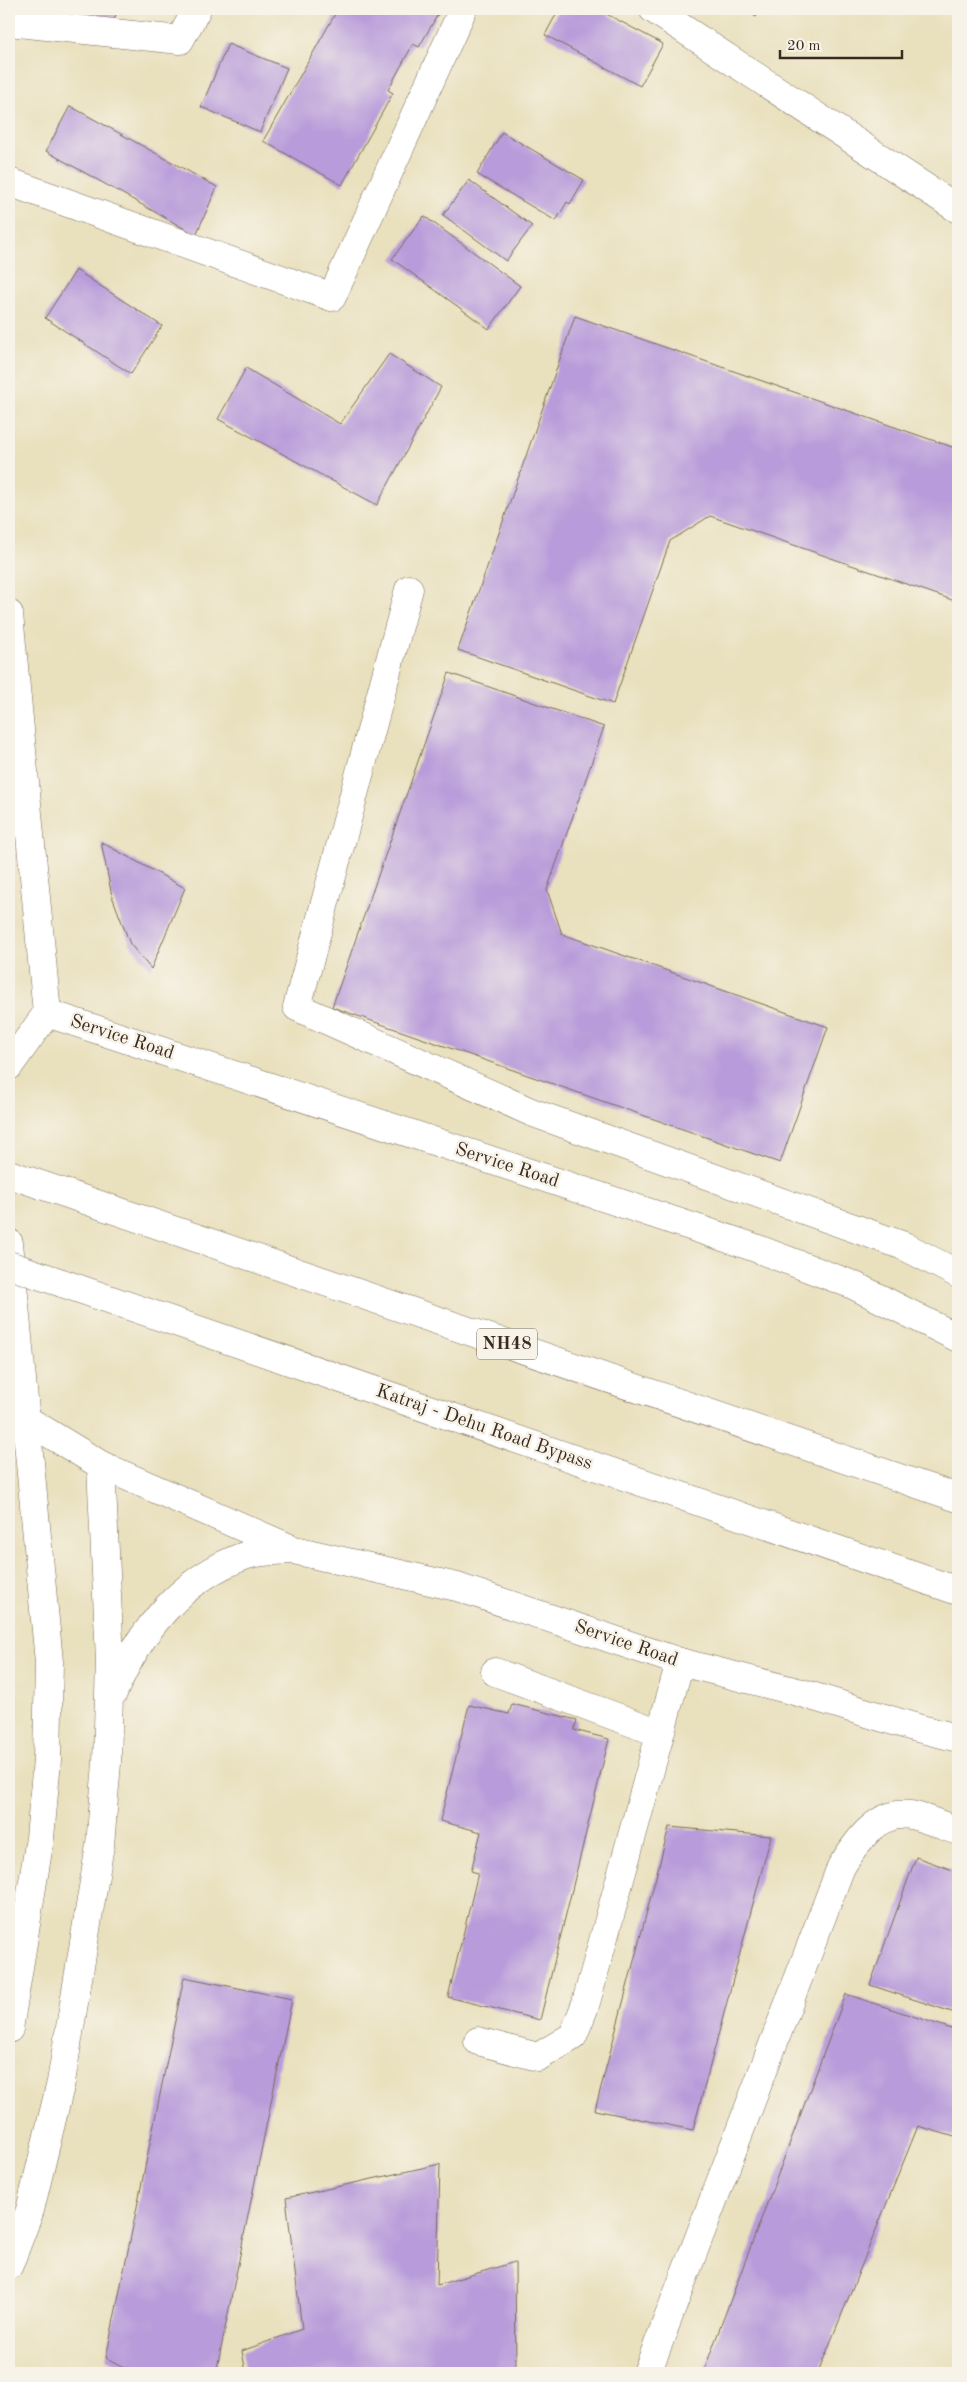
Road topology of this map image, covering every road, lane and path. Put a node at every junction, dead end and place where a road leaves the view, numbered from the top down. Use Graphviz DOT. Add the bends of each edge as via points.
graph roads {
  1 [pos="197,9"];
  2 [pos="463,9"];
  3 [pos="653,9"];
  4 [pos="9,22"];
  5 [pos="9,182"];
  6 [pos="958,209"];
  7 [pos="409,589"];
  8 [pos="9,614"];
  9 [pos="47,1013"];
  10 [pos="9,1066"];
  11 [pos="9,1174"];
  12 [pos="9,1243"];
  13 [pos="9,1265"];
  14 [pos="958,1274"];
  15 [pos="958,1338"];
  16 [pos="26,1420"];
  17 [pos="101,1465"];
  18 [pos="958,1498"];
  19 [pos="294,1550"];
  20 [pos="958,1590"];
  21 [pos="680,1662"];
  22 [pos="495,1672"];
  23 [pos="109,1704"];
  24 [pos="660,1733"];
  25 [pos="958,1738"];
  26 [pos="958,1831"];
  27 [pos="9,2030"];
  28 [pos="478,2041"];
  29 [pos="9,2265"];
  30 [pos="647,2373"];
  1 -- 4 [label="main road" via="180,40"];
  2 -- 5 [label="main road" via="332,297"];
  3 -- 6 [label="main road"];
  7 -- 14 [label="main road" via="297,1008 532,1112 904,1246"];
  8 -- 9 [label="main road"];
  9 -- 10 [label="main road"];
  9 -- 15 [label="main road, Service Road" via="750,1246 853,1285"];
  11 -- 18 [label="main road, NH48"];
  12 -- 16 [label="main road"];
  13 -- 20 [label="main road, Katraj - Dehu Road Bypass, bridge"];
  16 -- 17 [label="main road"];
  16 -- 27 [label="main road" via="49,1662 47,1760 40,1838"];
  17 -- 19 [label="main road"];
  17 -- 23 [label="main road"];
  19 -- 21 [label="main road, Service Road" via="457,1586"];
  19 -- 23 [label="main road" via="241,1558 202,1577 177,1596 140,1641 125,1665"];
  21 -- 24 [label="main road"];
  21 -- 25 [label="main road, Service Road"];
  22 -- 24 [label="main road"];
  23 -- 29 [label="main road" via="100,1845 61,2082 30,2210"];
  24 -- 28 [label="main road" via="585,2006 573,2036 538,2057"];
  26 -- 30 [label="main road" via="910,1815 884,1819 861,1836 841,1867"];
}
